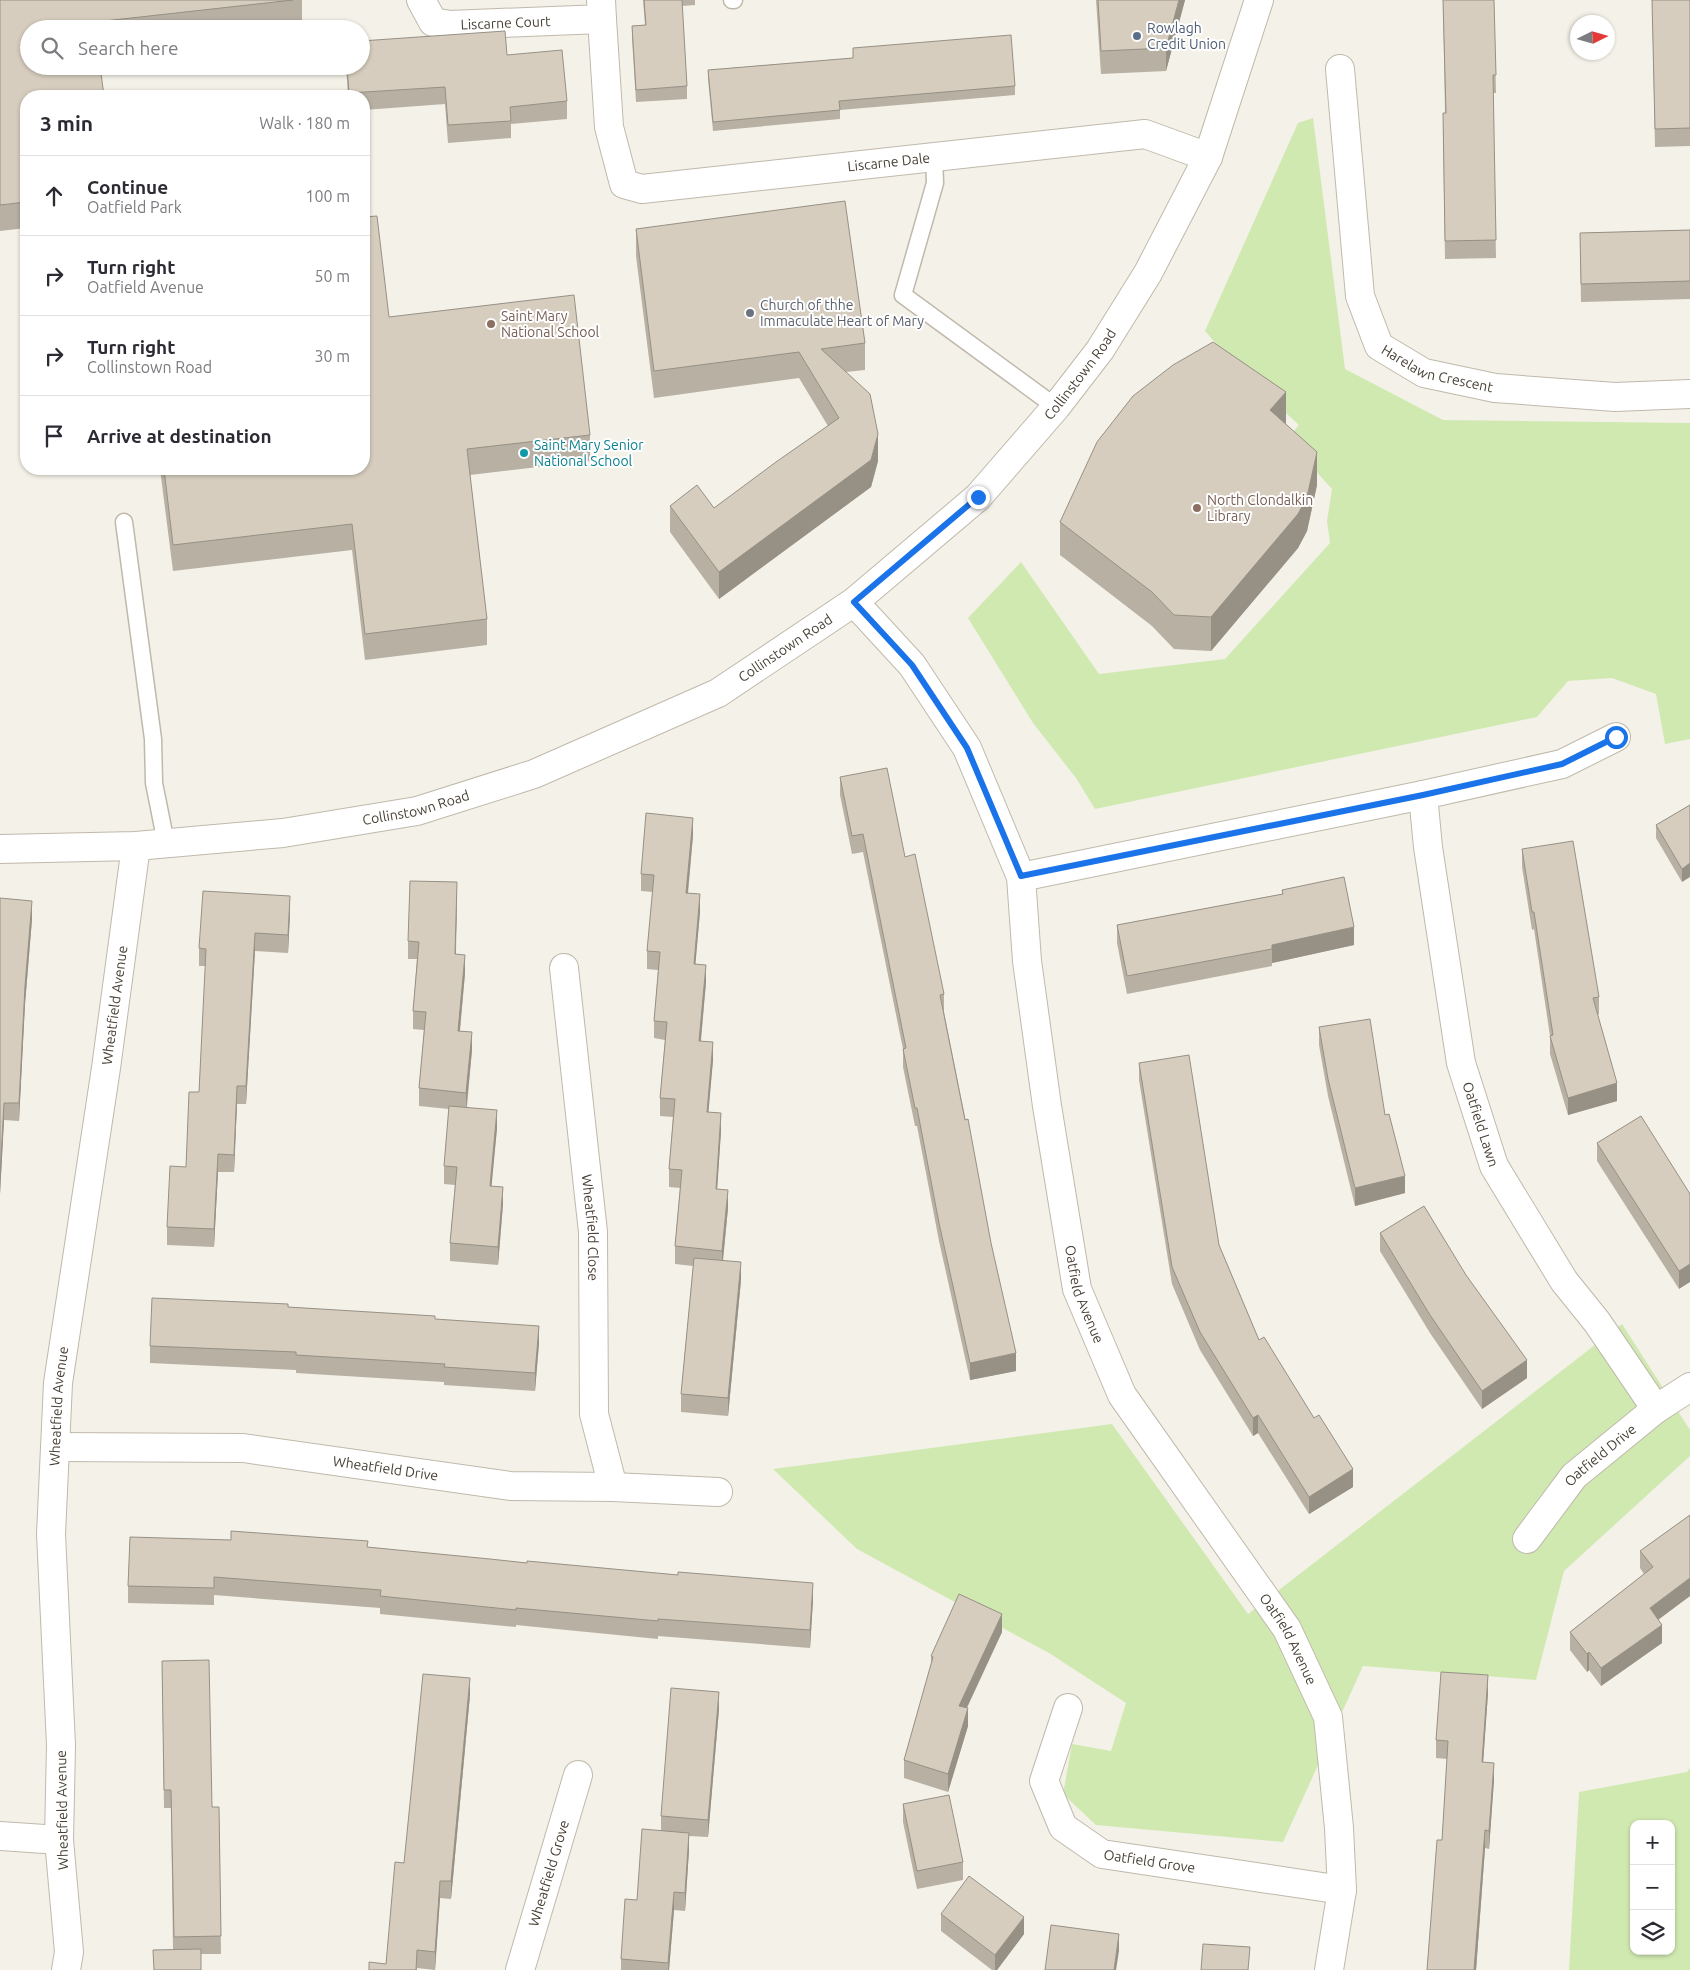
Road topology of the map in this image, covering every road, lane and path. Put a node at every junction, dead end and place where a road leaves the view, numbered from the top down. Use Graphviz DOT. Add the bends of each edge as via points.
graph roads {
  1 [pos="422,0"];
  2 [pos="1259,0"];
  3 [pos="601,10"];
  4 [pos="1340,69"];
  5 [pos="609,128"];
  6 [pos="934,157"];
  7 [pos="1208,157"];
  8 [pos="1690,394"];
  9 [pos="1056,407"];
  10 [pos="124,522"];
  11 [pos="854,602"];
  12 [pos="1616,737"];
  13 [pos="1423,795"];
  14 [pos="166,843"];
  15 [pos="136,846"];
  16 [pos="0,850"];
  17 [pos="1021,876"];
  18 [pos="564,968"];
  19 [pos="1690,1386"];
  20 [pos="1656,1408"];
  21 [pos="55,1447"];
  22 [pos="613,1487"];
  23 [pos="718,1492"];
  24 [pos="1527,1539"];
  25 [pos="1068,1708"];
  26 [pos="578,1775"];
  27 [pos="0,1836"];
  28 [pos="59,1840"];
  29 [pos="1342,1890"];
  30 [pos="66,1970"];
  31 [pos="520,1970"];
  32 [pos="1328,1970"];
  1 -- 3 [label="street, Liscarne Court" via="433,22 450,25"];
  2 -- 7 [label="street, Collinstown Road"];
  3 -- 5 [label="street, Liscarne Court"];
  4 -- 8 [label="street, Harelawn Crescent" via="1360,296 1379,346 1424,374 1495,388 1615,397"];
  5 -- 6 [label="street, Liscarne Dale" via="624,184 642,189"];
  6 -- 7 [label="street, Liscarne Dale" via="1145,134"];
  6 -- 9 [label="lane" via="935,183 903,295"];
  7 -- 9 [label="street, Collinstown Road" via="1148,273 1100,350"];
  9 -- 11 [label="street, Collinstown Road" via="978,497"];
  10 -- 14 [label="lane" via="152,739 154,783"];
  11 -- 14 [label="street, Collinstown Road" via="718,693 534,774 417,811 283,833"];
  11 -- 17 [label="street, Oatfield Avenue" via="912,665 967,748"];
  12 -- 13 [label="street" via="1562,764"];
  13 -- 17 [label="street"];
  13 -- 20 [label="street, Oatfield Lawn" via="1461,1063 1494,1166 1564,1281 1598,1322"];
  14 -- 15 [label="street, Collinstown Road"];
  15 -- 16 [label="street, Collinstown Road"];
  15 -- 21 [label="street, Wheatfield Avenue" via="58,1383"];
  17 -- 29 [label="street, Oatfield Avenue" via="1027,961 1077,1289 1122,1395 1287,1629 1328,1717"];
  18 -- 22 [label="street, Wheatfield Close" via="593,1232 594,1414"];
  19 -- 20 [label="street, Oatfield Drive"];
  20 -- 24 [label="street, Oatfield Drive" via="1574,1476"];
  21 -- 22 [label="street, Wheatfield Drive" via="243,1448 510,1486"];
  21 -- 28 [label="street, Wheatfield Avenue" via="51,1534 61,1745"];
  22 -- 23 [label="street, Wheatfield Drive"];
  25 -- 29 [label="street, Oatfield Grove" via="1044,1781 1063,1827 1102,1854"];
  26 -- 31 [label="street, Wheatfield Grove"];
  27 -- 28 [label="street"];
  28 -- 30 [label="street, Wheatfield Avenue" via="69,1952"];
  29 -- 32 [label="street, Oatfield Avenue"];
}
